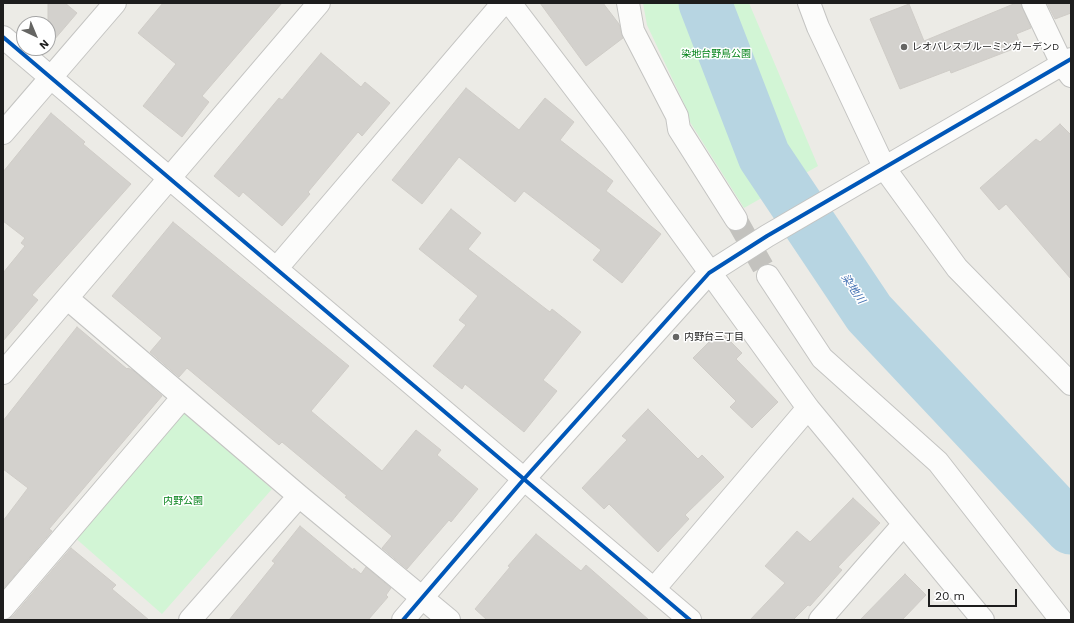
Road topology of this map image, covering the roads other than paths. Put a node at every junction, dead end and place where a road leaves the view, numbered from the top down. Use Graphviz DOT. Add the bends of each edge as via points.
graph roads {
  1 [pos="115,3"];
  2 [pos="320,3"];
  3 [pos="503,3"];
  4 [pos="510,3"];
  5 [pos="628,3"];
  6 [pos="809,3"];
  7 [pos="1033,3"];
  8 [pos="3,36"];
  9 [pos="1068,67"];
  10 [pos="51,76"];
  11 [pos="3,133"];
  12 [pos="884,169"];
  13 [pos="169,179"];
  14 [pos="736,219"];
  15 [pos="276,269"];
  16 [pos="709,273"];
  17 [pos="768,276"];
  18 [pos="68,299"];
  19 [pos="3,373"];
  20 [pos="1071,384"];
  21 [pos="183,397"];
  22 [pos="808,408"];
  23 [pos="524,479"];
  24 [pos="299,496"];
  25 [pos="903,525"];
  26 [pos="654,589"];
  27 [pos="422,597"];
  28 [pos="3,608"];
  29 [pos="190,620"];
  30 [pos="403,620"];
  31 [pos="449,620"];
  32 [pos="690,620"];
  33 [pos="820,620"];
  34 [pos="983,620"];
  35 [pos="1061,620"];
  1 -- 10 [label="street"];
  2 -- 13 [label="street"];
  3 -- 15 [label="street"];
  4 -- 16 [label="street" via="615,141"];
  5 -- 14 [label="street" via="633,31 677,116 679,129"];
  6 -- 12 [label="street"];
  7 -- 9 [label="street"];
  8 -- 10 [label="street"];
  9 -- 12 [label="street"];
  10 -- 11 [label="street"];
  10 -- 13 [label="street"];
  12 -- 16 [label="street" via="767,236"];
  12 -- 20 [label="street" via="957,268"];
  13 -- 15 [label="street"];
  13 -- 18 [label="street"];
  15 -- 23 [label="street"];
  16 -- 22 [label="street"];
  16 -- 23 [label="street"];
  17 -- 35 [label="street" via="822,358 938,462"];
  18 -- 19 [label="street"];
  18 -- 21 [label="street"];
  21 -- 24 [label="street"];
  21 -- 28 [label="street"];
  22 -- 25 [label="street"];
  22 -- 26 [label="street"];
  23 -- 26 [label="street"];
  23 -- 27 [label="street"];
  24 -- 27 [label="street"];
  24 -- 29 [label="street"];
  25 -- 33 [label="street"];
  25 -- 34 [label="street"];
  26 -- 32 [label="street"];
  27 -- 30 [label="street"];
  27 -- 31 [label="street"];
}
